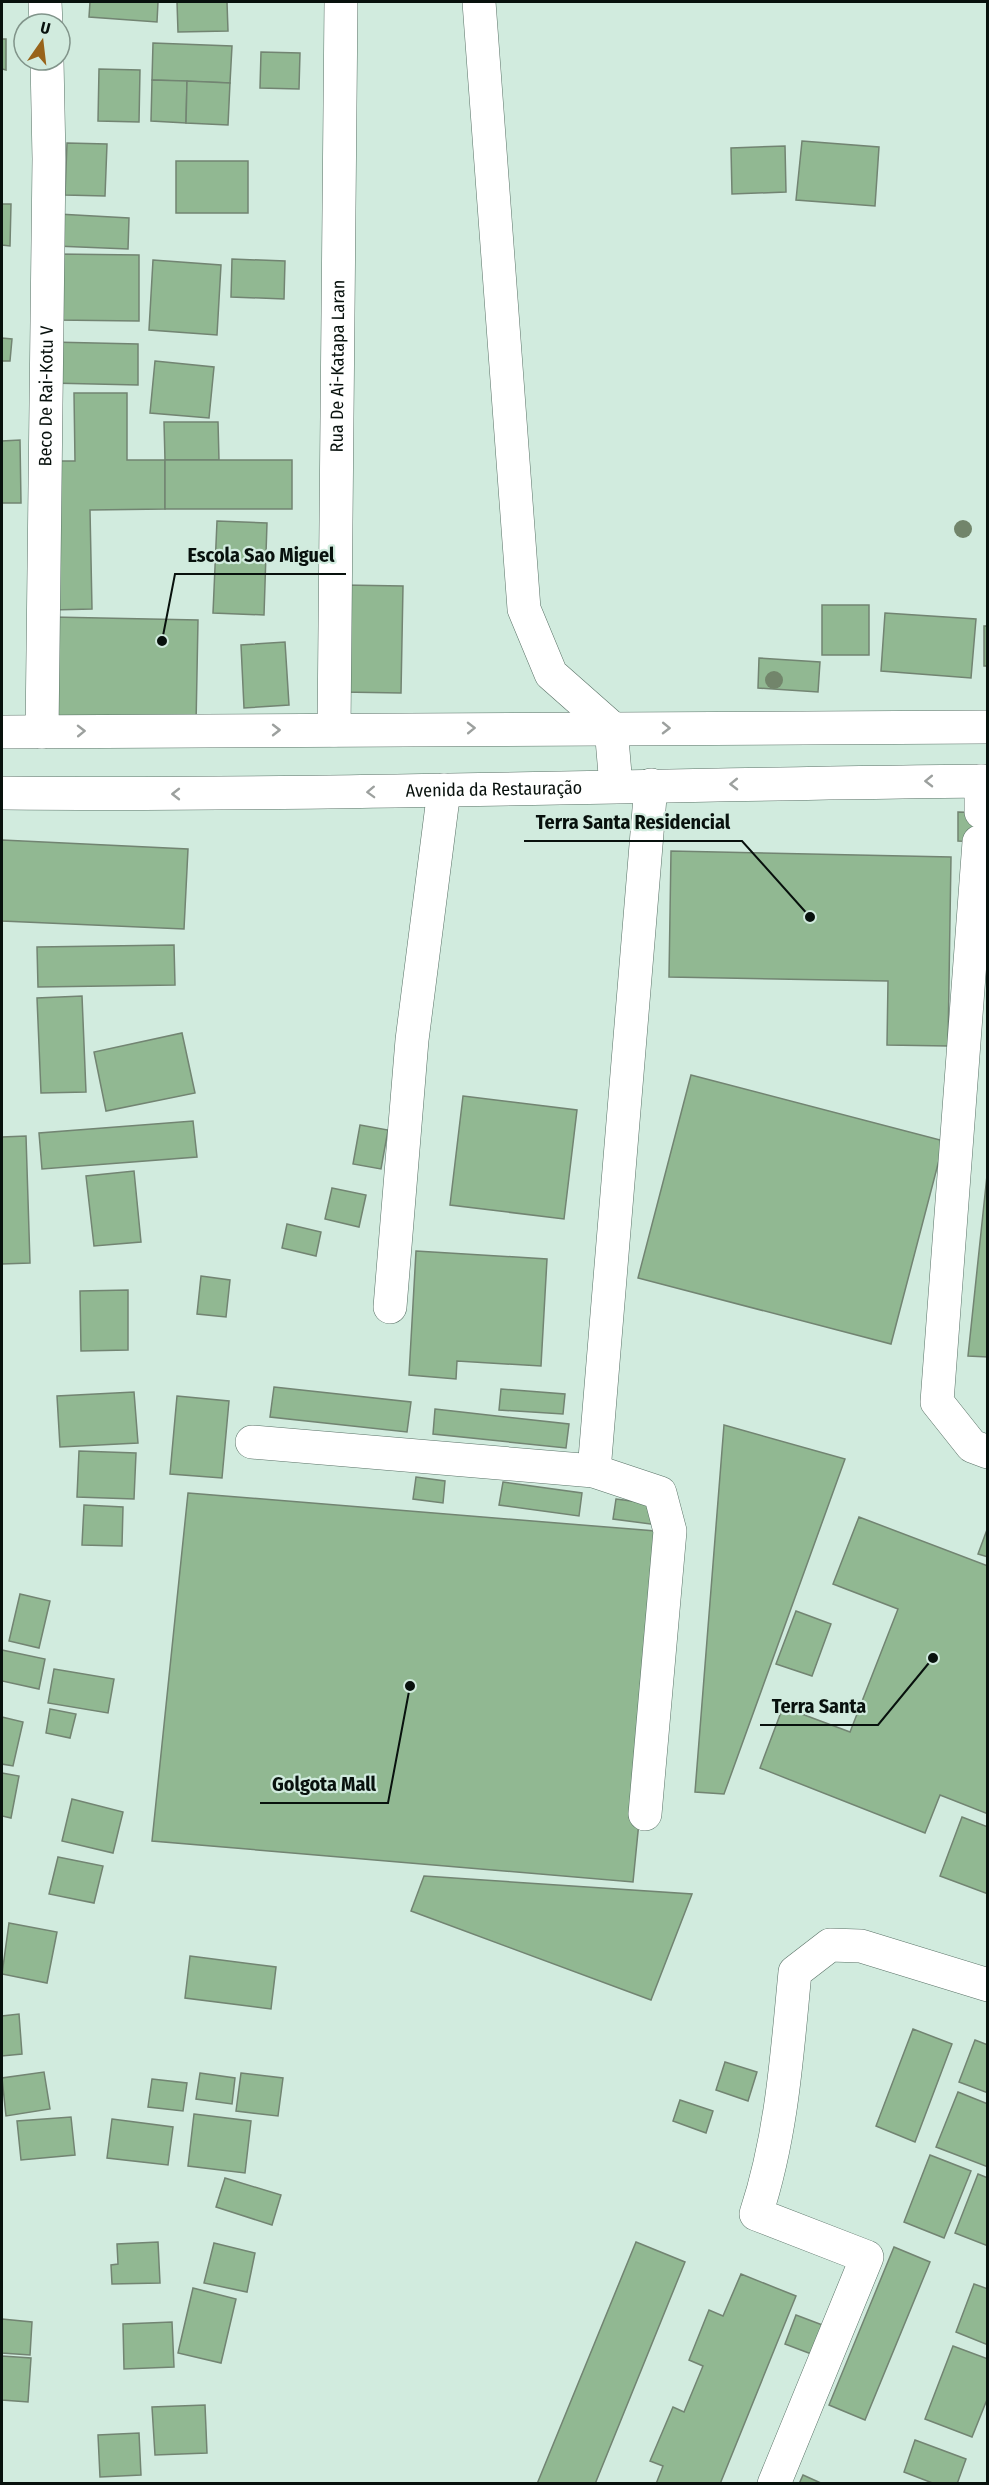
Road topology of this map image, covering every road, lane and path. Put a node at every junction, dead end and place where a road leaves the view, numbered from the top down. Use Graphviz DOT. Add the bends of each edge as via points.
graph roads {
  1 [pos="341,2"];
  2 [pos="479,2"];
  3 [pos="46,72"];
  4 [pos="611,727"];
  5 [pos="987,727"];
  6 [pos="334,730"];
  7 [pos="2,732"];
  8 [pos="42,732"];
  9 [pos="651,785"];
  10 [pos="616,786"];
  11 [pos="444,790"];
  12 [pos="2,793"];
  13 [pos="982,804"];
  14 [pos="390,1307"];
  15 [pos="252,1442"];
  16 [pos="987,1452"];
  17 [pos="594,1471"];
  18 [pos="645,1814"];
  19 [pos="987,1985"];
  20 [pos="774,2484"];
  1 -- 6 [label="main road, Rua De Ai-Katapa Laran"];
  2 -- 4 [label="main road" via="524,609 551,674"];
  3 -- 8 [label="main road, Beco De Rai-Kotu V" via="49,159"];
  4 -- 5 [label="main road, one-way"];
  6 -- 4 [label="main road, one-way"];
  4 -- 10 [label="main road"];
  8 -- 6 [label="main road, one-way"];
  7 -- 8 [label="main road"];
  9 -- 10 [label="main road, Avenida da Restauração"];
  13 -- 9 [label="main road, Avenida da Restauração, one-way"];
  9 -- 17 [label="main road"];
  10 -- 11 [label="main road, Avenida da Restauração"];
  11 -- 12 [label="main road, Avenida da Restauração, one-way" via="332,794"];
  11 -- 14 [label="main road" via="412,1040"];
  13 -- 16 [label="main road" via="937,1402 972,1446"];
  15 -- 17 [label="main road"];
  17 -- 18 [label="main road" via="660,1493 670,1531"];
  19 -- 20 [label="main road" via="861,1946 830,1945 795,1972 782,2103 770,2172 756,2214 867,2257"];
}
